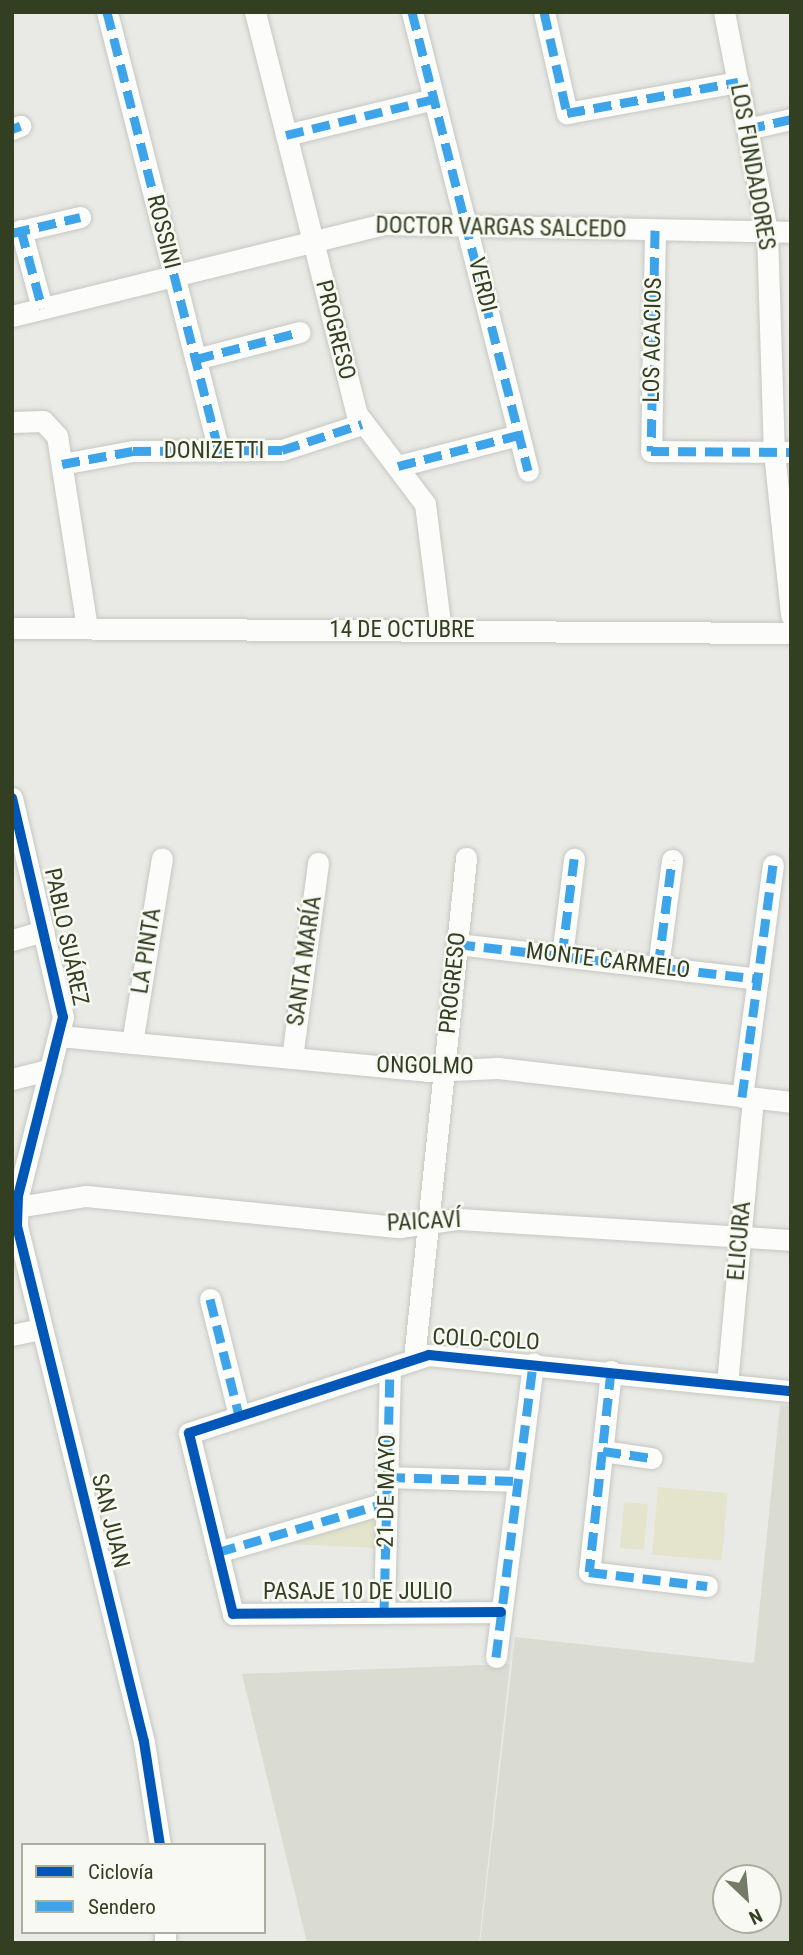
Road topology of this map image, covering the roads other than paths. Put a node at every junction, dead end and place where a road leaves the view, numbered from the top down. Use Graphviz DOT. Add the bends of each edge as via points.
graph roads {
  1 [pos="107,12"];
  2 [pos="256,12"];
  3 [pos="412,12"];
  4 [pos="544,12"];
  5 [pos="724,12"];
  6 [pos="738,82"];
  7 [pos="434,99"];
  8 [pos="791,119"];
  9 [pos="747,129"];
  10 [pos="286,135"];
  11 [pos="80,217"];
  12 [pos="466,226"];
  13 [pos="654,230"];
  14 [pos="17,232"];
  15 [pos="768,232"];
  16 [pos="791,232"];
  17 [pos="313,241"];
  18 [pos="174,276"];
  19 [pos="43,309"];
  20 [pos="12,316"];
  21 [pos="300,332"];
  22 [pos="196,359"];
  23 [pos="12,422"];
  24 [pos="362,424"];
  25 [pos="519,435"];
  26 [pos="219,451"];
  27 [pos="782,452"];
  28 [pos="62,464"];
  29 [pos="398,466"];
  30 [pos="528,471"];
  31 [pos="791,615"];
  32 [pos="12,628"];
  33 [pos="87,628"];
  34 [pos="441,630"];
  35 [pos="791,633"];
  36 [pos="12,798"];
  37 [pos="162,858"];
  38 [pos="466,858"];
  39 [pos="574,859"];
  40 [pos="672,860"];
  41 [pos="318,863"];
  42 [pos="773,865"];
  43 [pos="44,931"];
  44 [pos="12,940"];
  45 [pos="457,944"];
  46 [pos="562,956"];
  47 [pos="657,967"];
  48 [pos="758,979"];
  49 [pos="59,1036"];
  50 [pos="132,1043"];
  51 [pos="292,1058"];
  52 [pos="51,1069"];
  53 [pos="444,1070"];
  54 [pos="12,1079"];
  55 [pos="748,1098"];
  56 [pos="791,1102"];
  57 [pos="17,1207"];
  58 [pos="428,1223"];
  59 [pos="740,1235"];
  60 [pos="791,1240"];
  61 [pos="210,1298"];
  62 [pos="40,1329"];
  63 [pos="12,1335"];
  64 [pos="414,1359"];
  65 [pos="533,1363"];
  66 [pos="390,1368"];
  67 [pos="611,1371"];
  68 [pos="727,1384"];
  69 [pos="791,1391"];
  70 [pos="239,1415"];
  71 [pos="189,1433"];
  72 [pos="603,1451"];
  73 [pos="651,1458"];
  74 [pos="387,1478"];
  75 [pos="518,1481"];
  76 [pos="386,1503"];
  77 [pos="218,1552"];
  78 [pos="707,1586"];
  79 [pos="501,1612"];
  80 [pos="384,1613"];
  81 [pos="496,1657"];
  82 [pos="160,1843"];
  1 -- 18 [label="street, ROSSINI"];
  2 -- 10 [label="street, PROGRESO"];
  3 -- 7 [label="street, VERDI"];
  4 -- 6 [label="street" via="567,113"];
  5 -- 6 [label="street, LOS FUNDADORES"];
  6 -- 9 [label="street, LOS FUNDADORES"];
  7 -- 10 [label="street"];
  7 -- 12 [label="street, VERDI"];
  8 -- 9 [label="street"];
  9 -- 15 [label="street, LOS FUNDADORES"];
  10 -- 17 [label="street, PROGRESO"];
  11 -- 14 [label="street"];
  12 -- 13 [label="street, DOCTOR VARGAS SALCEDO"];
  12 -- 17 [label="street, DOCTOR VARGAS SALCEDO" via="383,224"];
  12 -- 25 [label="street, VERDI"];
  13 -- 15 [label="street, DOCTOR VARGAS SALCEDO"];
  13 -- 27 [label="street, LOS ACACIOS" via="651,451"];
  14 -- 19 [label="street"];
  15 -- 16 [label="street, DOCTOR VARGAS SALCEDO"];
  15 -- 27 [label="street, LOS FUNDADORES"];
  17 -- 18 [label="street, DOCTOR VARGAS SALCEDO"];
  17 -- 24 [label="street, PROGRESO"];
  18 -- 19 [label="street, DOCTOR VARGAS SALCEDO"];
  18 -- 22 [label="street, ROSSINI"];
  19 -- 20 [label="street, DOCTOR VARGAS SALCEDO"];
  21 -- 22 [label="street"];
  22 -- 26 [label="street, ROSSINI"];
  23 -- 28 [label="street" via="50,424"];
  24 -- 26 [label="street, DONIZETTI" via="282,450"];
  24 -- 29 [label="street, PROGRESO"];
  25 -- 29 [label="street"];
  25 -- 30 [label="street, VERDI"];
  26 -- 28 [label="street, DONIZETTI" via="119,452"];
  27 -- 31 [label="street, LOS FUNDADORES"];
  28 -- 33 [label="street"];
  29 -- 34 [label="street, PROGRESO" via="425,504"];
  32 -- 33 [label="street, 14 DE OCTUBRE"];
  33 -- 34 [label="street, 14 DE OCTUBRE"];
  34 -- 35 [label="street, 14 DE OCTUBRE"];
  36 -- 43 [label="street, PABLO SUÁREZ"];
  37 -- 50 [label="street, LA PINTA"];
  38 -- 45 [label="street, PROGRESO"];
  39 -- 46 [label="street"];
  40 -- 47 [label="street"];
  41 -- 51 [label="street, SANTA MARÍA"];
  42 -- 48 [label="street, ELICURA"];
  43 -- 44 [label="street"];
  43 -- 49 [label="street, PABLO SUÁREZ" via="62,1006"];
  45 -- 46 [label="street, MONTE CARMELO"];
  45 -- 53 [label="street, PROGRESO"];
  46 -- 47 [label="street, MONTE CARMELO"];
  47 -- 48 [label="street, MONTE CARMELO"];
  48 -- 55 [label="street, ELICURA"];
  49 -- 50 [label="street, ONGOLMO"];
  49 -- 52 [label="street, PABLO SUÁREZ"];
  50 -- 51 [label="street, ONGOLMO"];
  51 -- 53 [label="street, ONGOLMO"];
  52 -- 54 [label="street"];
  52 -- 57 [label="street, PABLO SUÁREZ"];
  53 -- 55 [label="street, ONGOLMO" via="498,1068"];
  53 -- 58 [label="street, PROGRESO"];
  55 -- 56 [label="street, ONGOLMO"];
  55 -- 59 [label="street, ELICURA"];
  57 -- 58 [label="street, PAICAVÍ" via="86,1196 399,1227"];
  57 -- 62 [label="street, SAN JUAN"];
  58 -- 59 [label="street, PAICAVÍ" via="458,1219"];
  58 -- 64 [label="street, PROGRESO"];
  59 -- 60 [label="street, PAICAVÍ"];
  59 -- 68 [label="street, ELICURA"];
  61 -- 70 [label="street"];
  62 -- 63 [label="street"];
  62 -- 82 [label="street, SAN JUAN" via="144,1742"];
  64 -- 65 [label="street, COLO-COLO" via="442,1355"];
  64 -- 66 [label="street, COLO-COLO"];
  65 -- 67 [label="street, COLO-COLO"];
  65 -- 75 [label="street"];
  66 -- 70 [label="street, COLO-COLO"];
  66 -- 74 [label="street, 21 DE MAYO"];
  67 -- 68 [label="street, COLO-COLO"];
  67 -- 72 [label="street"];
  68 -- 69 [label="street, COLO-COLO"];
  70 -- 71 [label="street, COLO-COLO"];
  71 -- 77 [label="street, PASAJE 10 DE JULIO"];
  72 -- 73 [label="street"];
  72 -- 78 [label="street" via="589,1572"];
  74 -- 75 [label="street"];
  74 -- 76 [label="street, 21 DE MAYO"];
  75 -- 79 [label="street"];
  76 -- 77 [label="street"];
  76 -- 80 [label="street, 21 DE MAYO"];
  77 -- 80 [label="street, PASAJE 10 DE JULIO" via="233,1614"];
  79 -- 80 [label="street, PASAJE 10 DE JULIO"];
  79 -- 81 [label="street"];
}
